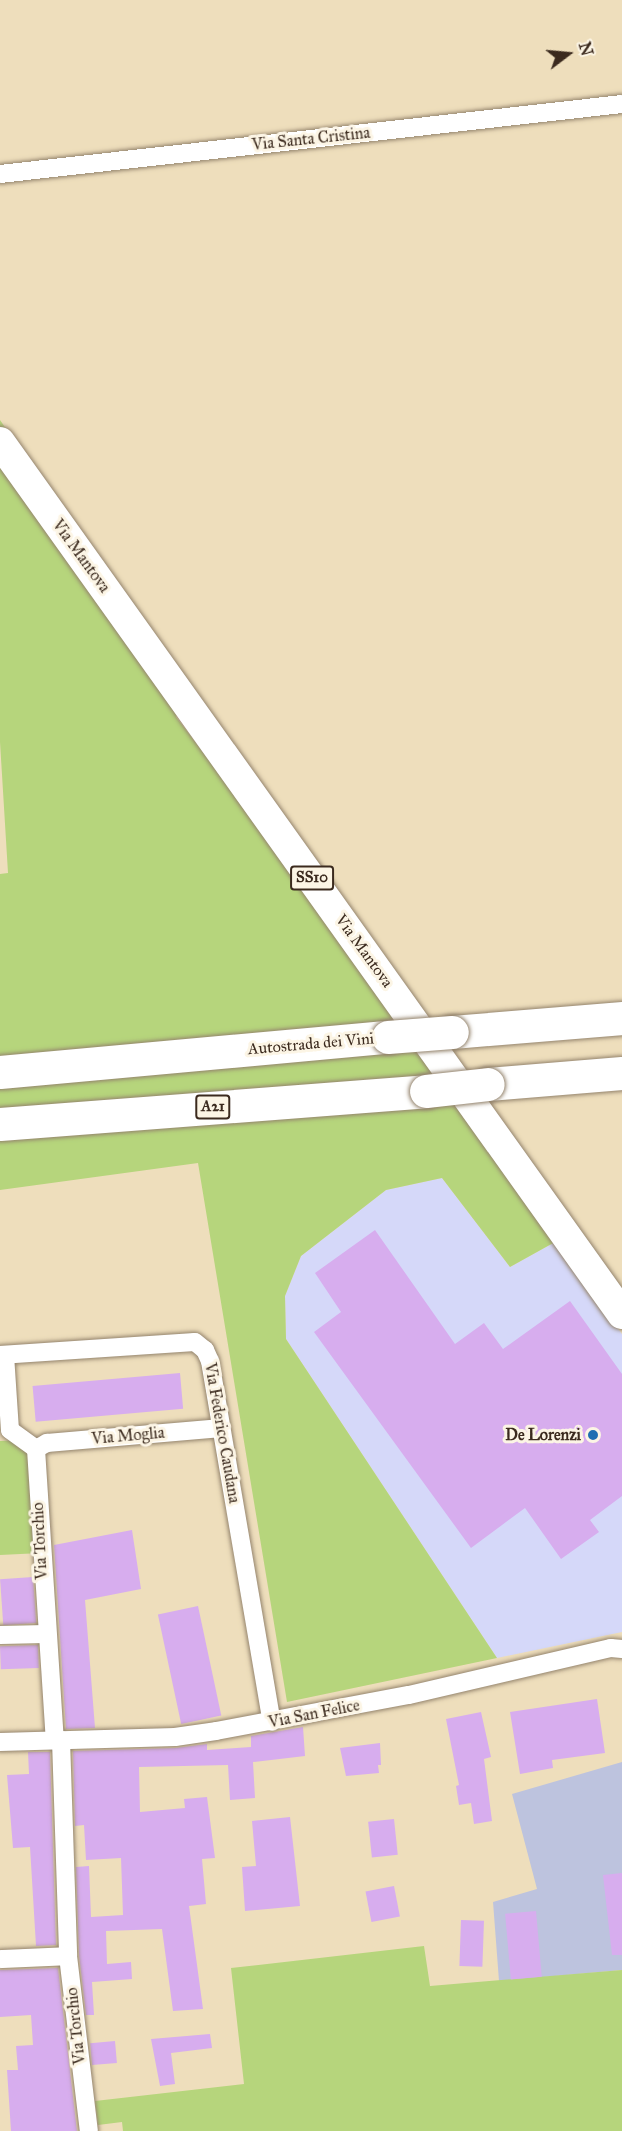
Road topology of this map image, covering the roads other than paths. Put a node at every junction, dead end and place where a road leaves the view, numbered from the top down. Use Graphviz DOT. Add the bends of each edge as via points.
graph roads {
  1 [pos="622,104"];
  2 [pos="0,174"];
  3 [pos="0,442"];
  4 [pos="622,1018"];
  5 [pos="0,1066"];
  6 [pos="39,1069"];
  7 [pos="0,1072"];
  8 [pos="622,1073"];
  9 [pos="0,1124"];
  10 [pos="622,1314"];
  11 [pos="3,1355"];
  12 [pos="221,1428"];
  13 [pos="36,1449"];
  14 [pos="46,1634"];
  15 [pos="0,1635"];
  16 [pos="622,1650"];
  17 [pos="272,1722"];
  18 [pos="58,1740"];
  19 [pos="0,1742"];
  20 [pos="68,1956"];
  21 [pos="0,1959"];
  22 [pos="89,2131"];
  1 -- 2 [label="street, Via Santa Cristina"];
  3 -- 10 [label="main road, Via Mantova / SS10"];
  4 -- 6 [label="highway, Autostrada dei Vini, bridge"];
  5 -- 6 [label="highway"];
  6 -- 7 [label="highway, Autostrada dei Vini"];
  8 -- 9 [label="highway, A21, bridge"];
  11 -- 12 [label="street, Via Federico Caudana" via="195,1342 210,1360"];
  11 -- 13 [label="street" via="10,1430"];
  12 -- 13 [label="street, Via Moglia" via="47,1443"];
  12 -- 17 [label="street, Via Federico Caudana"];
  13 -- 14 [label="street, Via Torchio"];
  14 -- 15 [label="street"];
  14 -- 18 [label="street, Via Torchio"];
  16 -- 17 [label="street, Via San Felice" via="611,1648"];
  17 -- 18 [label="street, Via San Felice" via="175,1737"];
  18 -- 19 [label="street, Via San Felice"];
  18 -- 20 [label="street, Via Torchio"];
  20 -- 21 [label="street"];
  20 -- 22 [label="street, Via Torchio"];
}
